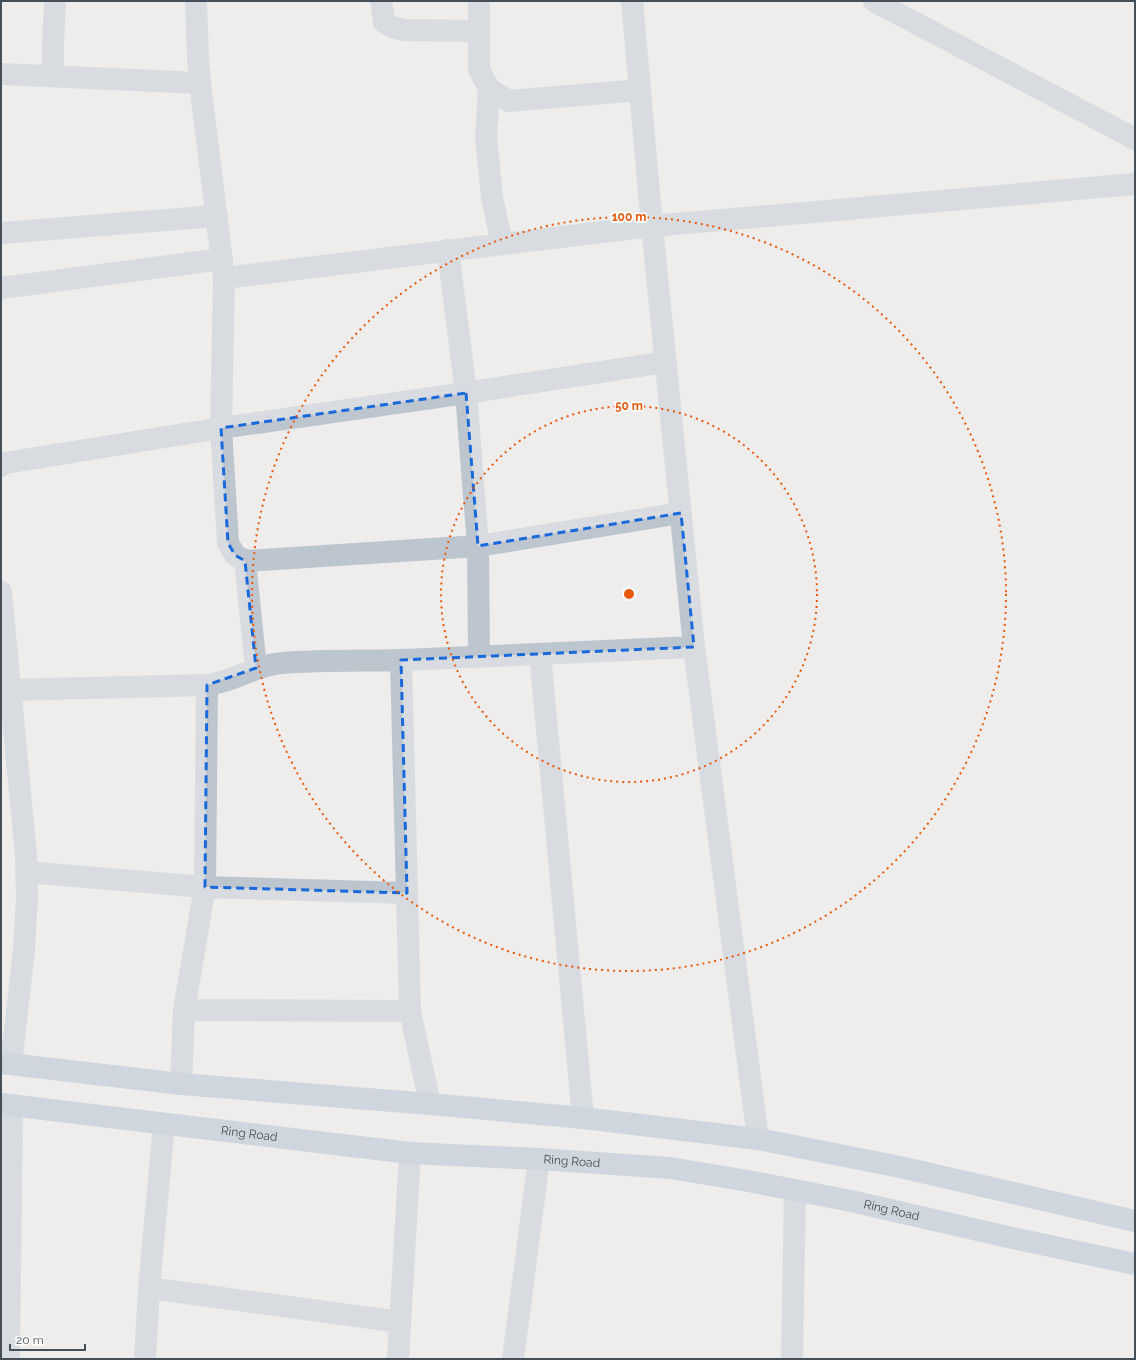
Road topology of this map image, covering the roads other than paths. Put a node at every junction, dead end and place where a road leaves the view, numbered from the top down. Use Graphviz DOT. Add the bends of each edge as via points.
graph roads {
  1 [pos="55,1"];
  2 [pos="196,1"];
  3 [pos="381,1"];
  4 [pos="479,1"];
  5 [pos="632,1"];
  6 [pos="874,1"];
  7 [pos="479,31"];
  8 [pos="1,74"];
  9 [pos="53,76"];
  10 [pos="200,83"];
  11 [pos="489,89"];
  12 [pos="640,90"];
  13 [pos="1135,139"];
  14 [pos="1135,184"];
  15 [pos="217,216"];
  16 [pos="652,226"];
  17 [pos="1,233"];
  18 [pos="502,244"];
  19 [pos="448,250"];
  20 [pos="223,268"];
  21 [pos="1,288"];
  22 [pos="666,362"];
  23 [pos="466,393"];
  24 [pos="221,428"];
  25 [pos="1,466"];
  26 [pos="681,513"];
  27 [pos="478,546"];
  28 [pos="246,561"];
  29 [pos="1,592"];
  30 [pos="694,647"];
  31 [pos="540,654"];
  32 [pos="479,656"];
  33 [pos="401,660"];
  34 [pos="256,668"];
  35 [pos="207,686"];
  36 [pos="10,690"];
  37 [pos="26,872"];
  38 [pos="205,887"];
  39 [pos="407,893"];
  40 [pos="184,1010"];
  41 [pos="410,1012"];
  42 [pos="6,1063"];
  43 [pos="181,1084"];
  44 [pos="430,1104"];
  45 [pos="7,1105"];
  46 [pos="583,1118"];
  47 [pos="164,1124"];
  48 [pos="758,1139"];
  49 [pos="410,1152"];
  50 [pos="539,1159"];
  51 [pos="795,1191"];
  52 [pos="1135,1220"];
  53 [pos="1135,1264"];
  54 [pos="149,1288"];
  55 [pos="400,1322"];
  56 [pos="9,1359"];
  57 [pos="145,1359"];
  58 [pos="398,1359"];
  59 [pos="513,1359"];
  60 [pos="792,1359"];
  1 -- 9 [label="street"];
  2 -- 10 [label="street"];
  3 -- 7 [label="street" via="384,22 392,27 404,30"];
  4 -- 7 [label="street"];
  5 -- 12 [label="street"];
  6 -- 13 [label="street"];
  7 -- 11 [label="street" via="479,69"];
  8 -- 9 [label="street"];
  9 -- 10 [label="street"];
  10 -- 15 [label="street"];
  11 -- 12 [label="street" via="509,101"];
  11 -- 18 [label="street" via="486,137 492,196"];
  12 -- 16 [label="street"];
  14 -- 16 [label="street"];
  15 -- 17 [label="street"];
  15 -- 20 [label="street"];
  16 -- 18 [label="street"];
  16 -- 22 [label="street"];
  18 -- 19 [label="street"];
  19 -- 20 [label="street"];
  19 -- 23 [label="street"];
  20 -- 21 [label="street"];
  20 -- 24 [label="street"];
  22 -- 23 [label="street"];
  22 -- 26 [label="street"];
  23 -- 24 [label="street"];
  23 -- 27 [label="street"];
  24 -- 25 [label="street" via="5,463"];
  24 -- 28 [label="street" via="228,543 235,555"];
  26 -- 27 [label="street"];
  26 -- 30 [label="street"];
  27 -- 28 [label="street"];
  27 -- 32 [label="street"];
  28 -- 34 [label="street"];
  29 -- 36 [label="street"];
  30 -- 31 [label="street"];
  30 -- 48 [label="street"];
  31 -- 32 [label="street"];
  31 -- 46 [label="street"];
  32 -- 33 [label="street"];
  33 -- 34 [label="street" via="280,663"];
  33 -- 39 [label="street"];
  34 -- 35 [label="street" via="238,677"];
  35 -- 36 [label="street"];
  35 -- 38 [label="street"];
  36 -- 37 [label="street"];
  37 -- 38 [label="street"];
  37 -- 42 [label="street" via="24,950"];
  38 -- 39 [label="street"];
  38 -- 40 [label="street"];
  39 -- 41 [label="street"];
  40 -- 41 [label="street"];
  40 -- 43 [label="street"];
  41 -- 44 [label="street"];
  42 -- 43 [label="main road"];
  43 -- 44 [label="main road"];
  44 -- 46 [label="main road"];
  45 -- 47 [label="main road, Ring Road"];
  45 -- 56 [label="street"];
  46 -- 48 [label="main road"];
  47 -- 49 [label="main road, Ring Road"];
  47 -- 54 [label="street"];
  48 -- 52 [label="main road" via="900,1167"];
  49 -- 50 [label="main road, Ring Road"];
  49 -- 55 [label="street"];
  50 -- 51 [label="main road, Ring Road" via="670,1168"];
  50 -- 59 [label="street"];
  51 -- 53 [label="main road, Ring Road"];
  51 -- 60 [label="street"];
  54 -- 55 [label="street"];
  54 -- 57 [label="street"];
  55 -- 58 [label="street"];
}
